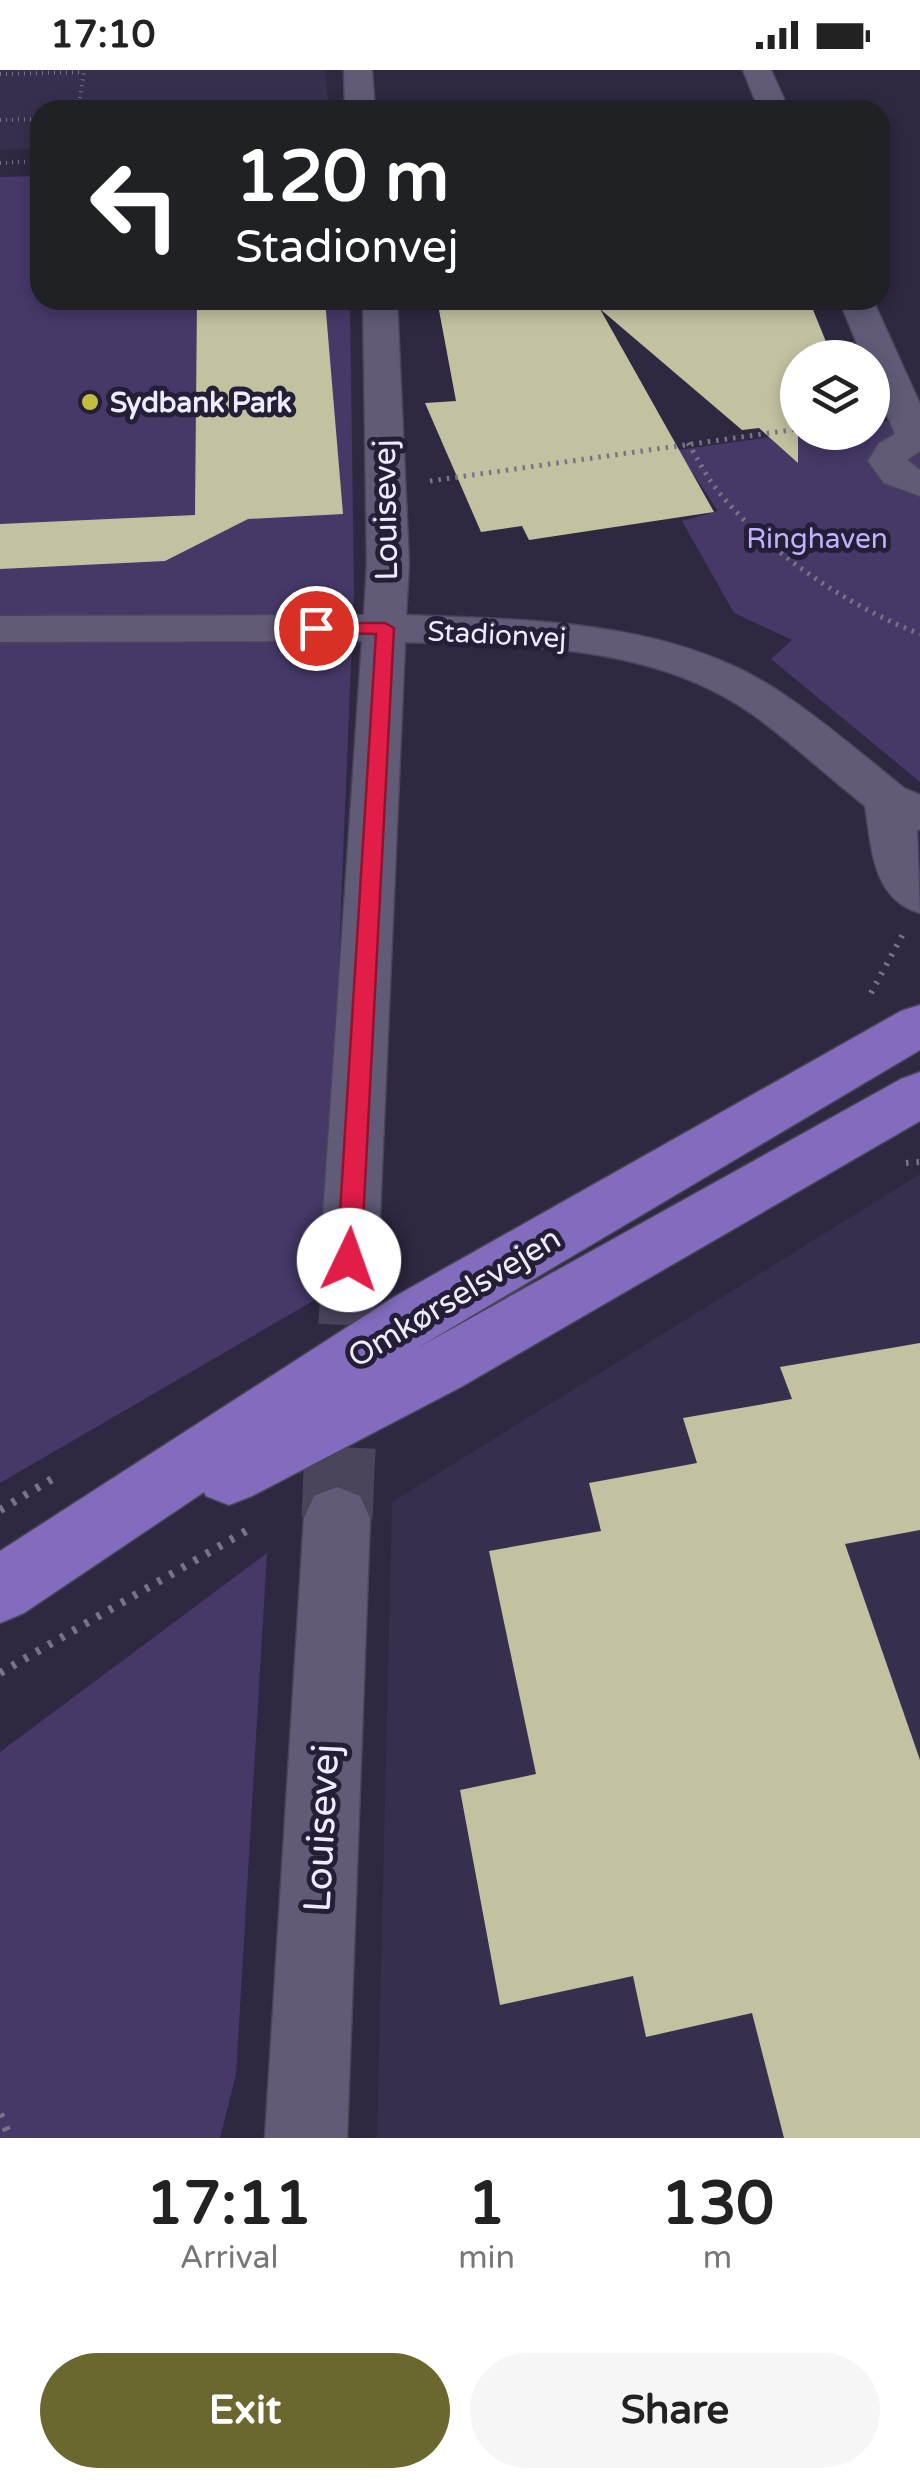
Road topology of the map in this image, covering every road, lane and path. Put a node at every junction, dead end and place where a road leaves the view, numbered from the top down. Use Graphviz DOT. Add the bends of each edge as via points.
graph roads {
  1 [pos="358,70"];
  2 [pos="757,70"];
  3 [pos="84,71"];
  4 [pos="0,74"];
  5 [pos="80,100"];
  6 [pos="360,100"];
  7 [pos="770,100"];
  8 [pos="30,119"];
  9 [pos="0,120"];
  10 [pos="30,162"];
  11 [pos="0,163"];
  12 [pos="381,310"];
  13 [pos="860,310"];
  14 [pos="780,430"];
  15 [pos="914,432"];
  16 [pos="688,443"];
  17 [pos="920,484"];
  18 [pos="384,488"];
  19 [pos="385,628"];
  20 [pos="0,629"];
  21 [pos="920,634"];
  22 [pos="904,807"];
  23 [pos="920,895"];
  24 [pos="920,1025"];
  25 [pos="912,1105"];
  26 [pos="349,1260"];
  27 [pos="337,1518"];
  28 [pos="0,1592"];
  29 [pos="0,2114"];
  30 [pos="10,2138"];
  31 [pos="306,2138"];
  1 -- 6 [label="street"];
  2 -- 7 [label="street"];
  3 -- 4 [label="path"];
  3 -- 5 [label="path"];
  8 -- 9 [label="path"];
  10 -- 11 [label="path"];
  12 -- 18 [label="street, Louisevej"];
  13 -- 15 [label="street"];
  14 -- 16 [label="path"];
  15 -- 17 [label="street" via="887,461 898,475"];
  16 -- 18 [label="path"];
  16 -- 21 [label="path" via="721,494 765,540"];
  18 -- 19 [label="street, Louisevej"];
  19 -- 20 [label="street, Stadionvej"];
  19 -- 22 [label="street, Stadionvej" via="555,634 700,670 764,702"];
  19 -- 26 [label="street, Louisevej"];
  22 -- 23 [label="street, Stadionvej" via="901,874"];
  24 -- 28 [label="main road, Omkørselsvejen" via="415,1316"];
  25 -- 28 [label="main road, Omkørselsvejen" via="440,1367"];
  27 -- 31 [label="street, Louisevej"];
  29 -- 30 [label="path"];
}
